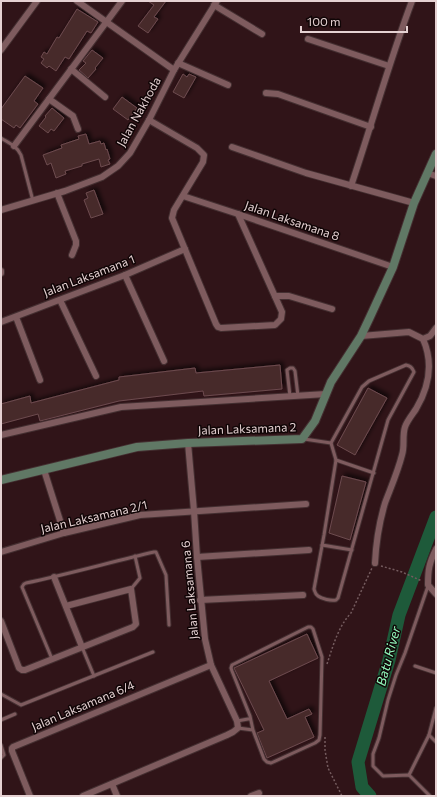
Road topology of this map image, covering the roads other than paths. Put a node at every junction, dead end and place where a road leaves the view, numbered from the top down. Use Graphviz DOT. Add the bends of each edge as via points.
graph roads {
  1 [pos="37,1"];
  2 [pos="77,1"];
  3 [pos="122,1"];
  4 [pos="404,1"];
  5 [pos="411,2"];
  6 [pos="216,3"];
  7 [pos="106,22"];
  8 [pos="262,34"];
  9 [pos="308,39"];
  10 [pos="1,50"];
  11 [pos="178,64"];
  12 [pos="389,66"];
  13 [pos="71,69"];
  14 [pos="174,70"];
  15 [pos="228,85"];
  16 [pos="266,93"];
  17 [pos="105,97"];
  18 [pos="48,99"];
  19 [pos="149,120"];
  20 [pos="371,127"];
  21 [pos="78,129"];
  22 [pos="1,138"];
  23 [pos="14,146"];
  24 [pos="232,147"];
  25 [pos="436,154"];
  26 [pos="427,173"];
  27 [pos="436,176"];
  28 [pos="351,186"];
  29 [pos="57,194"];
  30 [pos="183,196"];
  31 [pos="33,201"];
  32 [pos="414,203"];
  33 [pos="1,210"];
  34 [pos="238,214"];
  35 [pos="185,249"];
  36 [pos="72,255"];
  37 [pos="393,267"];
  38 [pos="125,275"];
  39 [pos="275,296"];
  40 [pos="60,300"];
  41 [pos="332,309"];
  42 [pos="16,316"];
  43 [pos="1,322"];
  44 [pos="436,328"];
  45 [pos="361,336"];
  46 [pos="423,339"];
  47 [pos="164,361"];
  48 [pos="96,376"];
  49 [pos="40,380"];
  50 [pos="326,394"];
  51 [pos="290,396"];
  52 [pos="298,396"];
  53 [pos="1,435"];
  54 [pos="302,439"];
  55 [pos="188,443"];
  56 [pos="331,443"];
  57 [pos="336,460"];
  58 [pos="44,470"];
  59 [pos="374,473"];
  60 [pos="1,480"];
  61 [pos="306,504"];
  62 [pos="194,511"];
  63 [pos="64,533"];
  64 [pos="322,545"];
  65 [pos="436,549"];
  66 [pos="309,550"];
  67 [pos="352,550"];
  68 [pos="1,552"];
  69 [pos="135,556"];
  70 [pos="197,557"];
  71 [pos="375,563"];
  72 [pos="54,577"];
  73 [pos="428,585"];
  74 [pos="131,589"];
  75 [pos="436,594"];
  76 [pos="303,595"];
  77 [pos="200,600"];
  78 [pos="66,606"];
  79 [pos="1,621"];
  80 [pos="169,625"];
  81 [pos="82,647"];
  82 [pos="153,652"];
  83 [pos="52,659"];
  84 [pos="210,664"];
  85 [pos="414,666"];
  86 [pos="436,673"];
  87 [pos="94,676"];
  88 [pos="1,694"];
  89 [pos="436,708"];
  90 [pos="15,714"];
  91 [pos="250,719"];
  92 [pos="1,720"];
  93 [pos="237,724"];
  94 [pos="253,730"];
  95 [pos="429,735"];
  96 [pos="436,742"];
  97 [pos="1,745"];
  98 [pos="1,758"];
  99 [pos="409,775"];
  100 [pos="112,784"];
  101 [pos="259,793"];
  102 [pos="30,796"];
  103 [pos="83,796"];
  104 [pos="117,796"];
  105 [pos="251,796"];
  106 [pos="430,796"];
  1 -- 10 [label="street"];
  2 -- 7 [label="street"];
  3 -- 7 [label="street"];
  4 -- 5 [label="street"];
  5 -- 12 [label="street"];
  6 -- 8 [label="street"];
  6 -- 11 [label="street, Jalan Nakhoda"];
  7 -- 13 [label="street"];
  7 -- 14 [label="street"];
  9 -- 12 [label="street"];
  11 -- 14 [label="street, Jalan Nakhoda"];
  11 -- 15 [label="street"];
  12 -- 20 [label="street"];
  13 -- 17 [label="street"];
  13 -- 18 [label="street"];
  14 -- 19 [label="street, Jalan Nakhoda"];
  16 -- 20 [label="street" via="278,94"];
  18 -- 21 [label="street" via="73,116"];
  18 -- 23 [label="street"];
  19 -- 29 [label="street, Jalan Nakhoda" via="130,153 118,166 102,177"];
  19 -- 30 [label="street" via="197,148 204,155 203,162"];
  20 -- 28 [label="street"];
  22 -- 23 [label="lane"];
  23 -- 31 [label="lane" via="21,155"];
  24 -- 28 [label="street"];
  25 -- 26 [label="street, Jalan Laksamana 2"];
  26 -- 27 [label="street"];
  26 -- 32 [label="street, Jalan Laksamana 2"];
  28 -- 32 [label="street"];
  29 -- 31 [label="street, Jalan Nakhoda"];
  29 -- 36 [label="street" via="76,241"];
  30 -- 34 [label="street, Jalan Laksamana 8"];
  30 -- 35 [label="street" via="172,218"];
  31 -- 33 [label="street, Jalan Nakhoda"];
  32 -- 37 [label="street, Jalan Laksamana 2"];
  34 -- 37 [label="street, Jalan Laksamana 8"];
  34 -- 39 [label="street"];
  35 -- 38 [label="street, Jalan Laksamana 1"];
  35 -- 39 [label="street" via="218,327 275,325 281,319 282,312"];
  37 -- 45 [label="street, Jalan Laksamana 2"];
  38 -- 40 [label="street, Jalan Laksamana 1"];
  38 -- 47 [label="street"];
  39 -- 41 [label="street" via="289,296"];
  40 -- 42 [label="street, Jalan Laksamana 1"];
  40 -- 48 [label="street"];
  42 -- 43 [label="street, Jalan Laksamana 1"];
  42 -- 49 [label="street"];
  44 -- 46 [label="street" via="430,336"];
  45 -- 46 [label="street" via="409,332"];
  45 -- 50 [label="street, Jalan Laksamana 2"];
  46 -- 71 [label="street" via="429,358 427,384 405,426 403,453 385,504"];
  50 -- 52 [label="street"];
  50 -- 54 [label="street, Jalan Laksamana 2" via="315,421"];
  51 -- 52 [label="street"];
  51 -- 52 [label="lane" via="287,370 290,368 295,369"];
  51 -- 53 [label="street" via="121,407"];
  54 -- 55 [label="street, Jalan Laksamana 2"];
  54 -- 56 [label="lane"];
  55 -- 58 [label="street, Jalan Laksamana 2" via="137,447"];
  55 -- 62 [label="street, Jalan Laksamana 6"];
  56 -- 57 [label="lane"];
  56 -- 59 [label="lane" via="366,383 406,365 410,366 414,372 388,420"];
  57 -- 59 [label="lane"];
  57 -- 64 [label="lane"];
  58 -- 60 [label="street, Jalan Laksamana 2"];
  58 -- 63 [label="street"];
  59 -- 67 [label="lane"];
  61 -- 62 [label="street, Jalan Laksamana 2/1"];
  62 -- 63 [label="street, Jalan Laksamana 2/1" via="140,515"];
  62 -- 70 [label="street, Jalan Laksamana 6"];
  63 -- 68 [label="street, Jalan Laksamana 2/1"];
  64 -- 67 [label="lane"];
  64 -- 67 [label="lane" via="314,589 318,596 333,601 338,598"];
  65 -- 73 [label="street" via="428,570"];
  66 -- 70 [label="street"];
  69 -- 72 [label="lane"];
  69 -- 74 [label="lane" via="140,578"];
  69 -- 80 [label="lane" via="154,552 158,554 166,575"];
  70 -- 77 [label="street, Jalan Laksamana 6"];
  72 -- 78 [label="street"];
  72 -- 83 [label="lane" via="26,583 22,587"];
  73 -- 75 [label="street"];
  73 -- 99 [label="lane" via="396,675 373,754 373,766 384,776"];
  74 -- 78 [label="street"];
  74 -- 81 [label="street" via="135,626"];
  76 -- 77 [label="street"];
  77 -- 84 [label="street, Jalan Laksamana 6"];
  78 -- 81 [label="street"];
  79 -- 83 [label="street" via="19,668 25,670"];
  81 -- 83 [label="street"];
  81 -- 87 [label="lane"];
  82 -- 87 [label="lane"];
  84 -- 93 [label="street, Jalan Laksamana 6"];
  84 -- 102 [label="street, Jalan Laksamana 6/4" via="13,747 12,751"];
  85 -- 86 [label="lane"];
  87 -- 88 [label="lane" via="21,705"];
  89 -- 95 [label="lane"];
  90 -- 92 [label="lane"];
  91 -- 93 [label="lane"];
  91 -- 94 [label="lane"];
  91 -- 94 [label="lane" via="232,665 311,627 322,657 319,740 267,762"];
  93 -- 94 [label="lane"];
  93 -- 100 [label="street" via="233,732 227,735"];
  95 -- 96 [label="lane"];
  95 -- 99 [label="lane"];
  97 -- 98 [label="lane" via="4,754"];
  99 -- 106 [label="lane"];
  100 -- 103 [label="street"];
  100 -- 104 [label="street"];
  101 -- 105 [label="street"];
}
